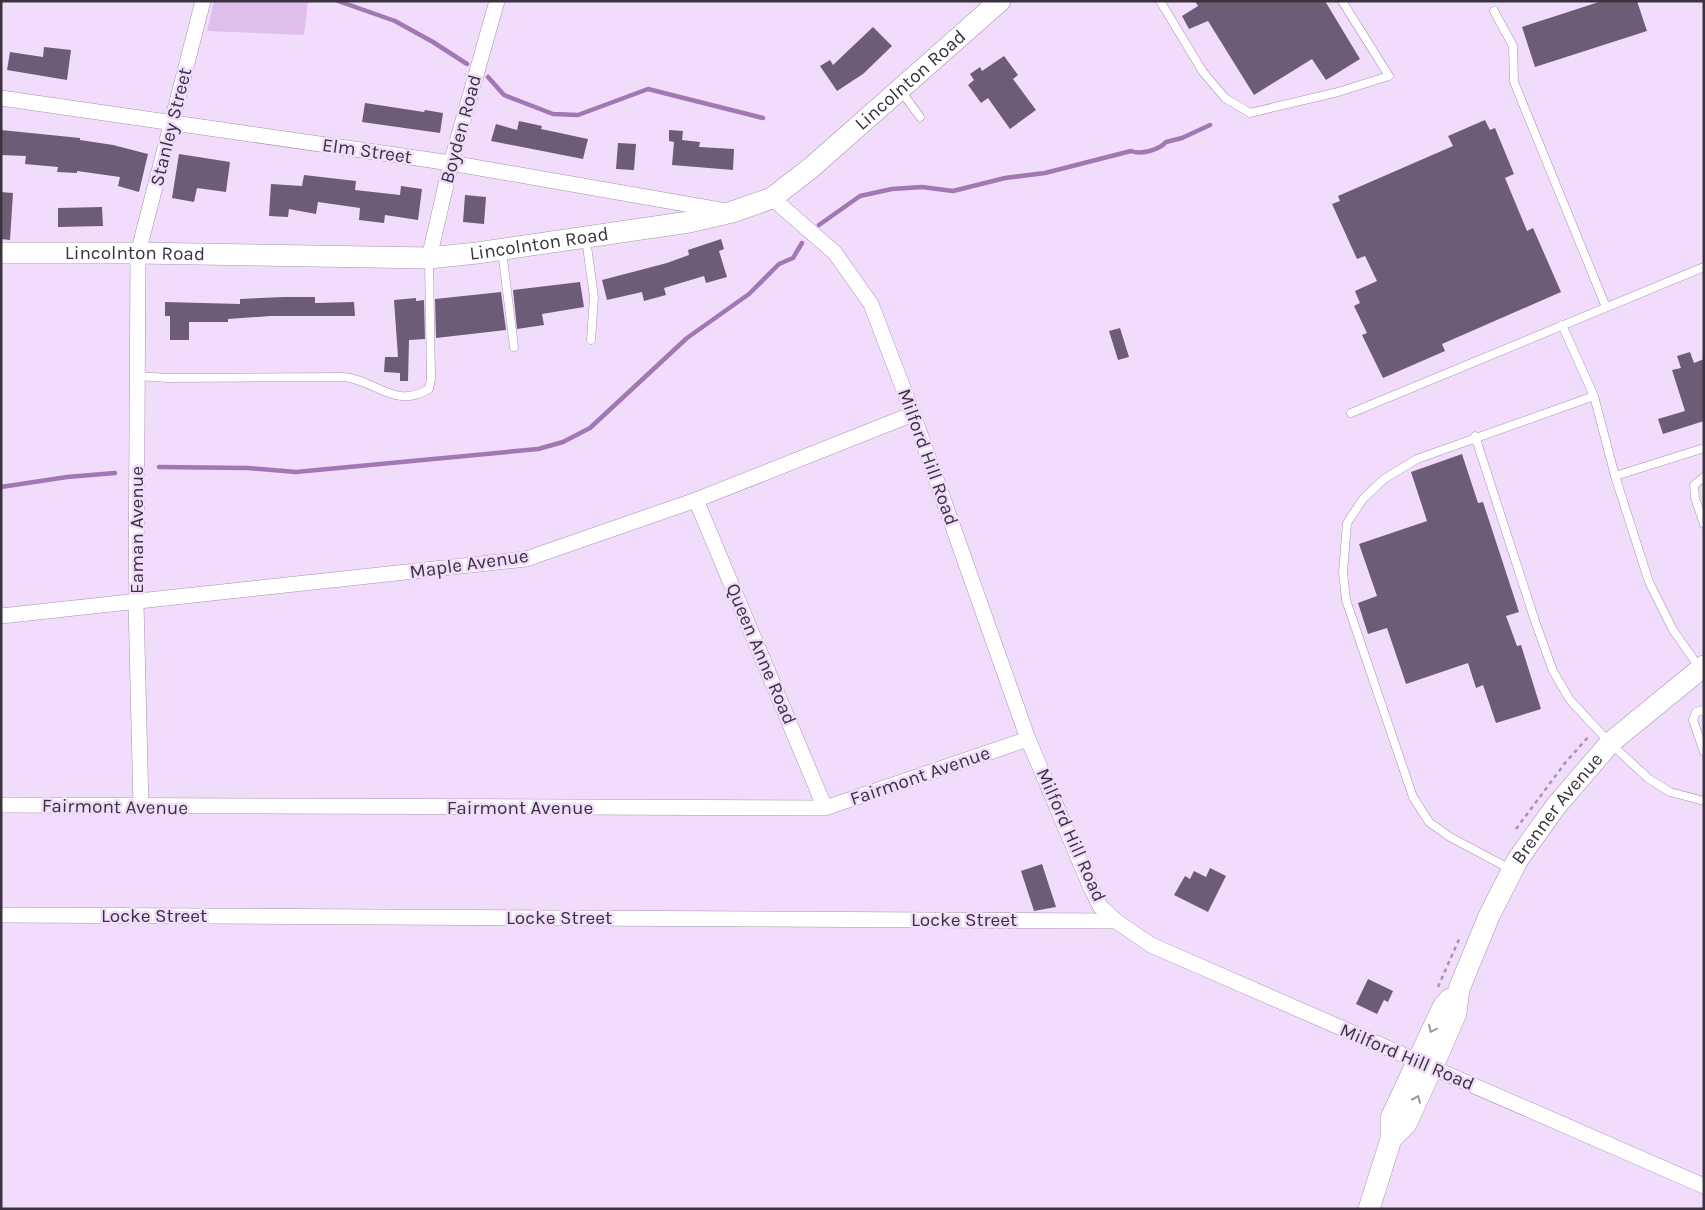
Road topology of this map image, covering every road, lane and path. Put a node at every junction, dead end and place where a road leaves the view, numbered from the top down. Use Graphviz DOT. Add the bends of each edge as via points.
graph roads {
  1 [pos="203,1"];
  2 [pos="497,1"];
  3 [pos="1000,1"];
  4 [pos="1160,1"];
  5 [pos="1342,1"];
  6 [pos="1494,11"];
  7 [pos="900,89"];
  8 [pos="1,98"];
  9 [pos="920,117"];
  10 [pos="173,125"];
  11 [pos="451,163"];
  12 [pos="772,198"];
  13 [pos="732,212"];
  14 [pos="586,237"];
  15 [pos="502,249"];
  16 [pos="1,253"];
  17 [pos="138,253"];
  18 [pos="428,258"];
  19 [pos="1704,267"];
  20 [pos="1606,307"];
  21 [pos="1562,325"];
  22 [pos="591,340"];
  23 [pos="514,348"];
  24 [pos="138,376"];
  25 [pos="1594,396"];
  26 [pos="1351,413"];
  27 [pos="913,414"];
  28 [pos="1475,436"];
  29 [pos="1704,448"];
  30 [pos="1615,476"];
  31 [pos="1704,477"];
  32 [pos="696,500"];
  33 [pos="1704,524"];
  34 [pos="136,603"];
  35 [pos="1,616"];
  36 [pos="1702,668"];
  37 [pos="1704,710"];
  38 [pos="1028,739"];
  39 [pos="1610,743"];
  40 [pos="1704,752"];
  41 [pos="1704,801"];
  42 [pos="1,805"];
  43 [pos="141,807"];
  44 [pos="825,808"];
  45 [pos="1512,870"];
  46 [pos="1,915"];
  47 [pos="1116,921"];
  48 [pos="1424,1065"];
  49 [pos="1704,1186"];
  50 [pos="1369,1209"];
  1 -- 10 [label="street, Stanley Street"];
  2 -- 11 [label="street, Boyden Road"];
  3 -- 7 [label="street, Lincolnton Road"];
  4 -- 5 [label="lane" via="1203,72 1225,98 1250,112 1338,92 1389,76"];
  6 -- 20 [label="lane" via="1513,46 1514,82"];
  7 -- 9 [label="lane"];
  7 -- 12 [label="street, Lincolnton Road" via="812,168"];
  8 -- 10 [label="street, Elm Street"];
  10 -- 11 [label="street, Elm Street"];
  10 -- 17 [label="street, Stanley Street"];
  11 -- 13 [label="street, Elm Street"];
  11 -- 18 [label="street, Boyden Road"];
  12 -- 13 [label="street, Lincolnton Road"];
  12 -- 27 [label="street, Milford Hill Road" via="834,252 871,304"];
  13 -- 14 [label="street, Lincolnton Road" via="689,222"];
  14 -- 15 [label="street, Lincolnton Road"];
  14 -- 22 [label="lane" via="594,297"];
  15 -- 18 [label="street, Lincolnton Road"];
  15 -- 23 [label="lane"];
  16 -- 17 [label="street, Lincolnton Road"];
  17 -- 18 [label="street, Lincolnton Road"];
  17 -- 24 [label="street, Eaman Avenue"];
  18 -- 24 [label="lane" via="431,379 429,389 419,395 407,397 384,393 355,378 343,377"];
  19 -- 20 [label="lane"];
  20 -- 21 [label="lane"];
  21 -- 25 [label="lane"];
  21 -- 26 [label="lane"];
  24 -- 34 [label="street, Eaman Avenue"];
  25 -- 28 [label="lane"];
  25 -- 30 [label="lane"];
  27 -- 32 [label="street, Maple Avenue"];
  27 -- 38 [label="street, Milford Hill Road"];
  28 -- 39 [label="lane" via="1553,671 1570,700"];
  28 -- 45 [label="lane" via="1416,459 1384,479 1363,499 1347,523 1342,572 1346,600 1413,797 1429,822"];
  29 -- 30 [label="lane"];
  30 -- 36 [label="lane" via="1649,582 1673,630"];
  31 -- 33 [label="lane" via="1694,485"];
  32 -- 34 [label="street, Maple Avenue" via="526,559"];
  32 -- 44 [label="street, Queen Anne Road"];
  34 -- 35 [label="street, Maple Avenue"];
  34 -- 43 [label="street, Eaman Avenue"];
  36 -- 39 [label="street, Brenner Avenue"];
  37 -- 40 [label="lane" via="1696,712 1693,720"];
  38 -- 44 [label="street, Fairmont Avenue"];
  38 -- 47 [label="street, Milford Hill Road" via="1091,888 1100,906"];
  39 -- 41 [label="lane" via="1639,772 1661,787"];
  39 -- 45 [label="street, Brenner Avenue" via="1556,806"];
  42 -- 43 [label="street, Fairmont Avenue"];
  43 -- 44 [label="street, Fairmont Avenue"];
  45 -- 48 [label="street, Brenner Avenue" via="1459,989 1456,1013"];
  46 -- 47 [label="street, Locke Street"];
  47 -- 48 [label="street, Milford Hill Road" via="1151,945"];
  48 -- 49 [label="street, Milford Hill Road"];
  48 -- 50 [label="street, Brenner Avenue" via="1406,1124 1391,1139"];
}
